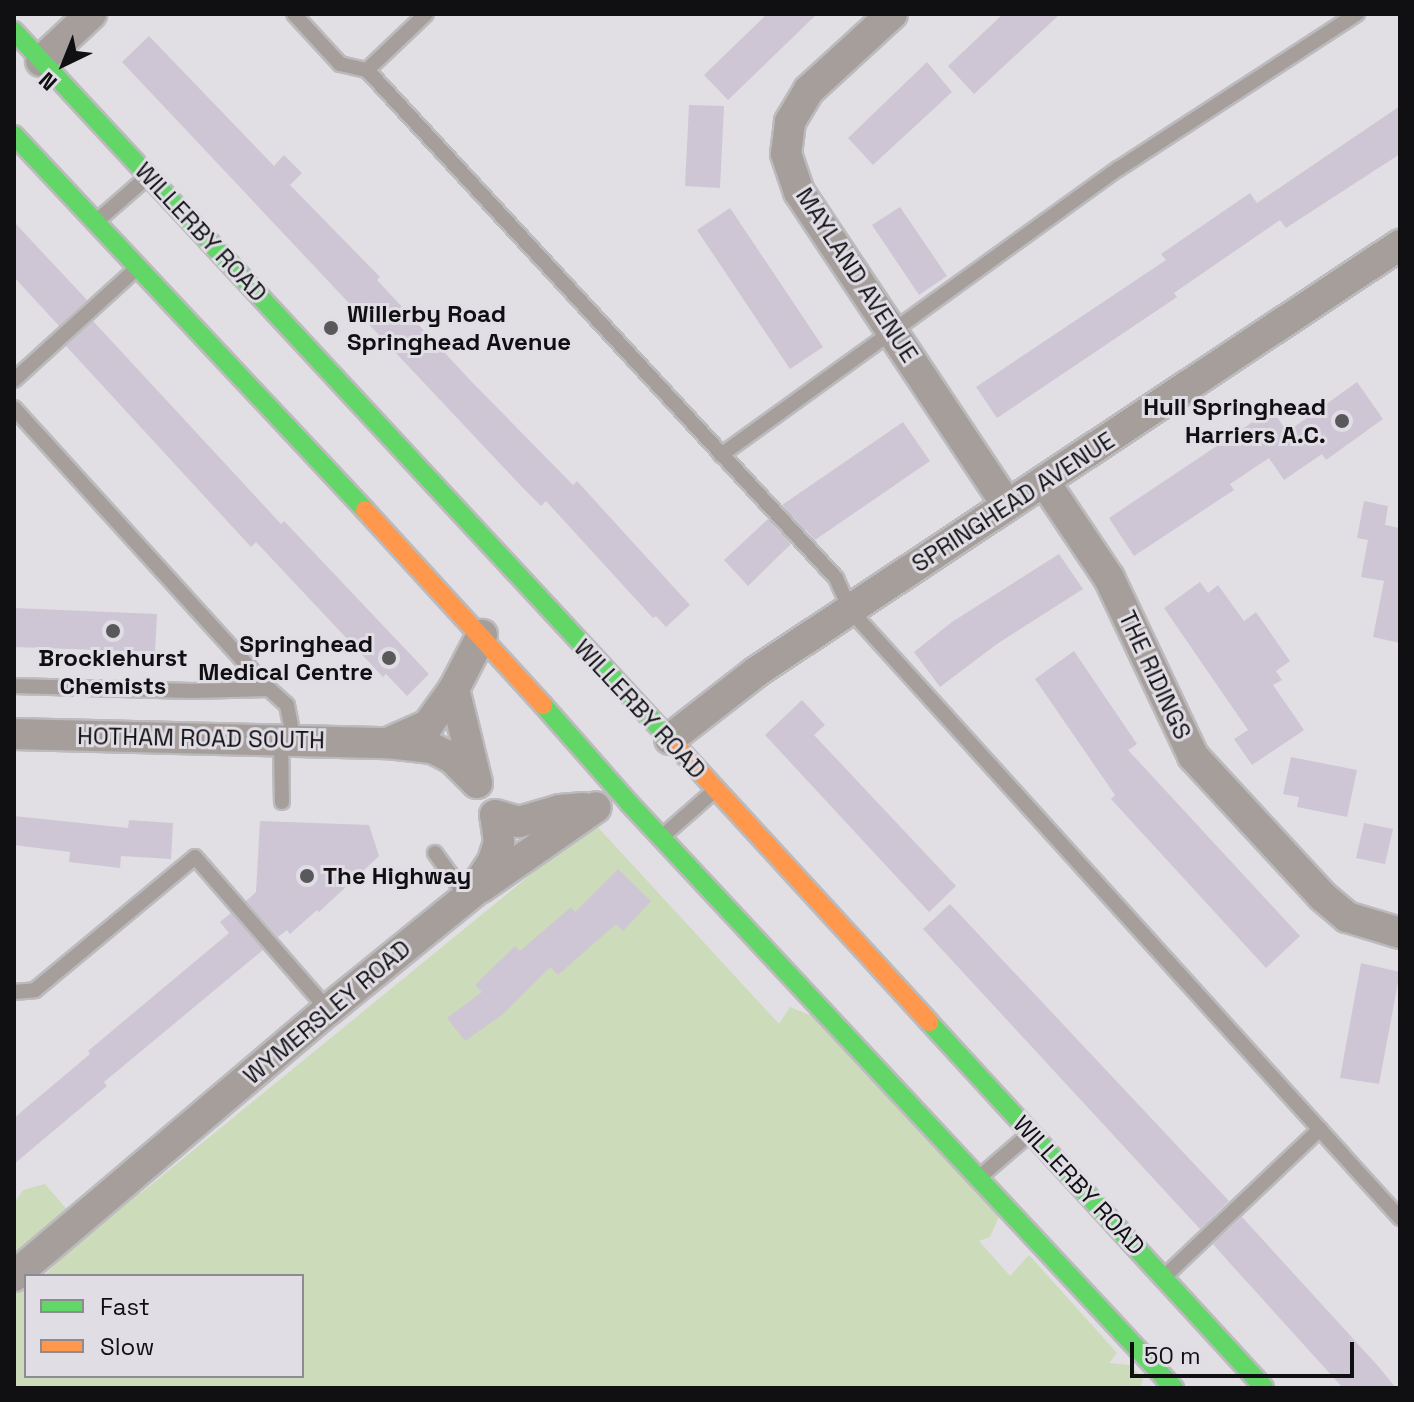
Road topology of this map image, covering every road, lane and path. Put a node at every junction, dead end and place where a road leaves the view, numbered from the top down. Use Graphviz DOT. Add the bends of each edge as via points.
graph roads {
  1 [pos="91,14"];
  2 [pos="294,14"];
  3 [pos="426,14"];
  4 [pos="1357,14"];
  5 [pos="884,17"];
  6 [pos="14,31"];
  7 [pos="41,61"];
  8 [pos="367,70"];
  9 [pos="14,135"];
  10 [pos="148,176"];
  11 [pos="94,223"];
  12 [pos="1400,245"];
  13 [pos="136,268"];
  14 [pos="893,331"];
  15 [pos="14,380"];
  16 [pos="14,408"];
  17 [pos="721,455"];
  18 [pos="1044,481"];
  19 [pos="1007,505"];
  20 [pos="850,610"];
  21 [pos="482,635"];
  22 [pos="14,686"];
  23 [pos="269,689"];
  24 [pos="454,689"];
  25 [pos="14,734"];
  26 [pos="670,739"];
  27 [pos="287,740"];
  28 [pos="388,743"];
  29 [pos="477,783"];
  30 [pos="715,791"];
  31 [pos="282,802"];
  32 [pos="629,803"];
  33 [pos="596,807"];
  34 [pos="495,815"];
  35 [pos="662,837"];
  36 [pos="435,853"];
  37 [pos="470,894"];
  38 [pos="1400,933"];
  39 [pos="15,990"];
  40 [pos="328,1010"];
  41 [pos="1320,1129"];
  42 [pos="1031,1132"];
  43 [pos="978,1178"];
  44 [pos="1400,1218"];
  45 [pos="14,1276"];
  46 [pos="1164,1277"];
  47 [pos="1174,1388"];
  48 [pos="1264,1388"];
  1 -- 7 [label="street"];
  2 -- 8 [label="lane" via="340,64"];
  3 -- 8 [label="lane"];
  4 -- 14 [label="lane" via="1118,169"];
  5 -- 14 [label="street, MAYLAND AVENUE" via="809,90 790,122 786,154 799,192"];
  6 -- 7 [label="street, WILLERBY ROAD"];
  7 -- 10 [label="street, WILLERBY ROAD"];
  8 -- 17 [label="lane"];
  9 -- 11 [label="street"];
  10 -- 11 [label="lane"];
  10 -- 26 [label="street, WILLERBY ROAD"];
  11 -- 13 [label="street"];
  12 -- 18 [label="street, SPRINGHEAD AVENUE"];
  13 -- 15 [label="lane"];
  13 -- 21 [label="street"];
  14 -- 17 [label="lane"];
  14 -- 19 [label="street, MAYLAND AVENUE"];
  16 -- 23 [label="lane"];
  17 -- 20 [label="lane" via="836,578"];
  18 -- 19 [label="street, SPRINGHEAD AVENUE"];
  18 -- 38 [label="street, THE RIDINGS" via="1109,578 1193,756 1322,896 1347,917"];
  19 -- 20 [label="street, SPRINGHEAD AVENUE"];
  20 -- 26 [label="street, SPRINGHEAD AVENUE" via="756,672"];
  20 -- 41 [label="lane"];
  21 -- 24 [label="street, HOTHAM ROAD SOUTH"];
  21 -- 32 [label="street"];
  22 -- 23 [label="lane"];
  23 -- 27 [label="lane" via="287,705"];
  24 -- 28 [label="street, HOTHAM ROAD SOUTH" via="428,725"];
  24 -- 29 [label="street, HOTHAM ROAD SOUTH"];
  25 -- 27 [label="street, HOTHAM ROAD SOUTH"];
  26 -- 30 [label="street, WILLERBY ROAD"];
  27 -- 28 [label="street, HOTHAM ROAD SOUTH"];
  27 -- 31 [label="lane"];
  28 -- 29 [label="street, HOTHAM ROAD SOUTH" via="432,748 452,758"];
  29 -- 34 [label="street, HOTHAM ROAD SOUTH"];
  30 -- 35 [label="lane"];
  30 -- 42 [label="street, WILLERBY ROAD"];
  32 -- 33 [label="street"];
  32 -- 35 [label="street"];
  33 -- 34 [label="street" via="519,822"];
  33 -- 37 [label="street"];
  34 -- 37 [label="street, WYMERSLEY ROAD" via="499,842 493,861"];
  35 -- 43 [label="street"];
  36 -- 37 [label="lane"];
  37 -- 40 [label="street, WYMERSLEY ROAD"];
  39 -- 40 [label="lane" via="35,990 195,857"];
  40 -- 45 [label="street, WYMERSLEY ROAD"];
  41 -- 44 [label="lane"];
  41 -- 46 [label="lane"];
  42 -- 43 [label="lane"];
  42 -- 46 [label="street, WILLERBY ROAD"];
  43 -- 47 [label="street"];
  46 -- 48 [label="street, WILLERBY ROAD"];
}
